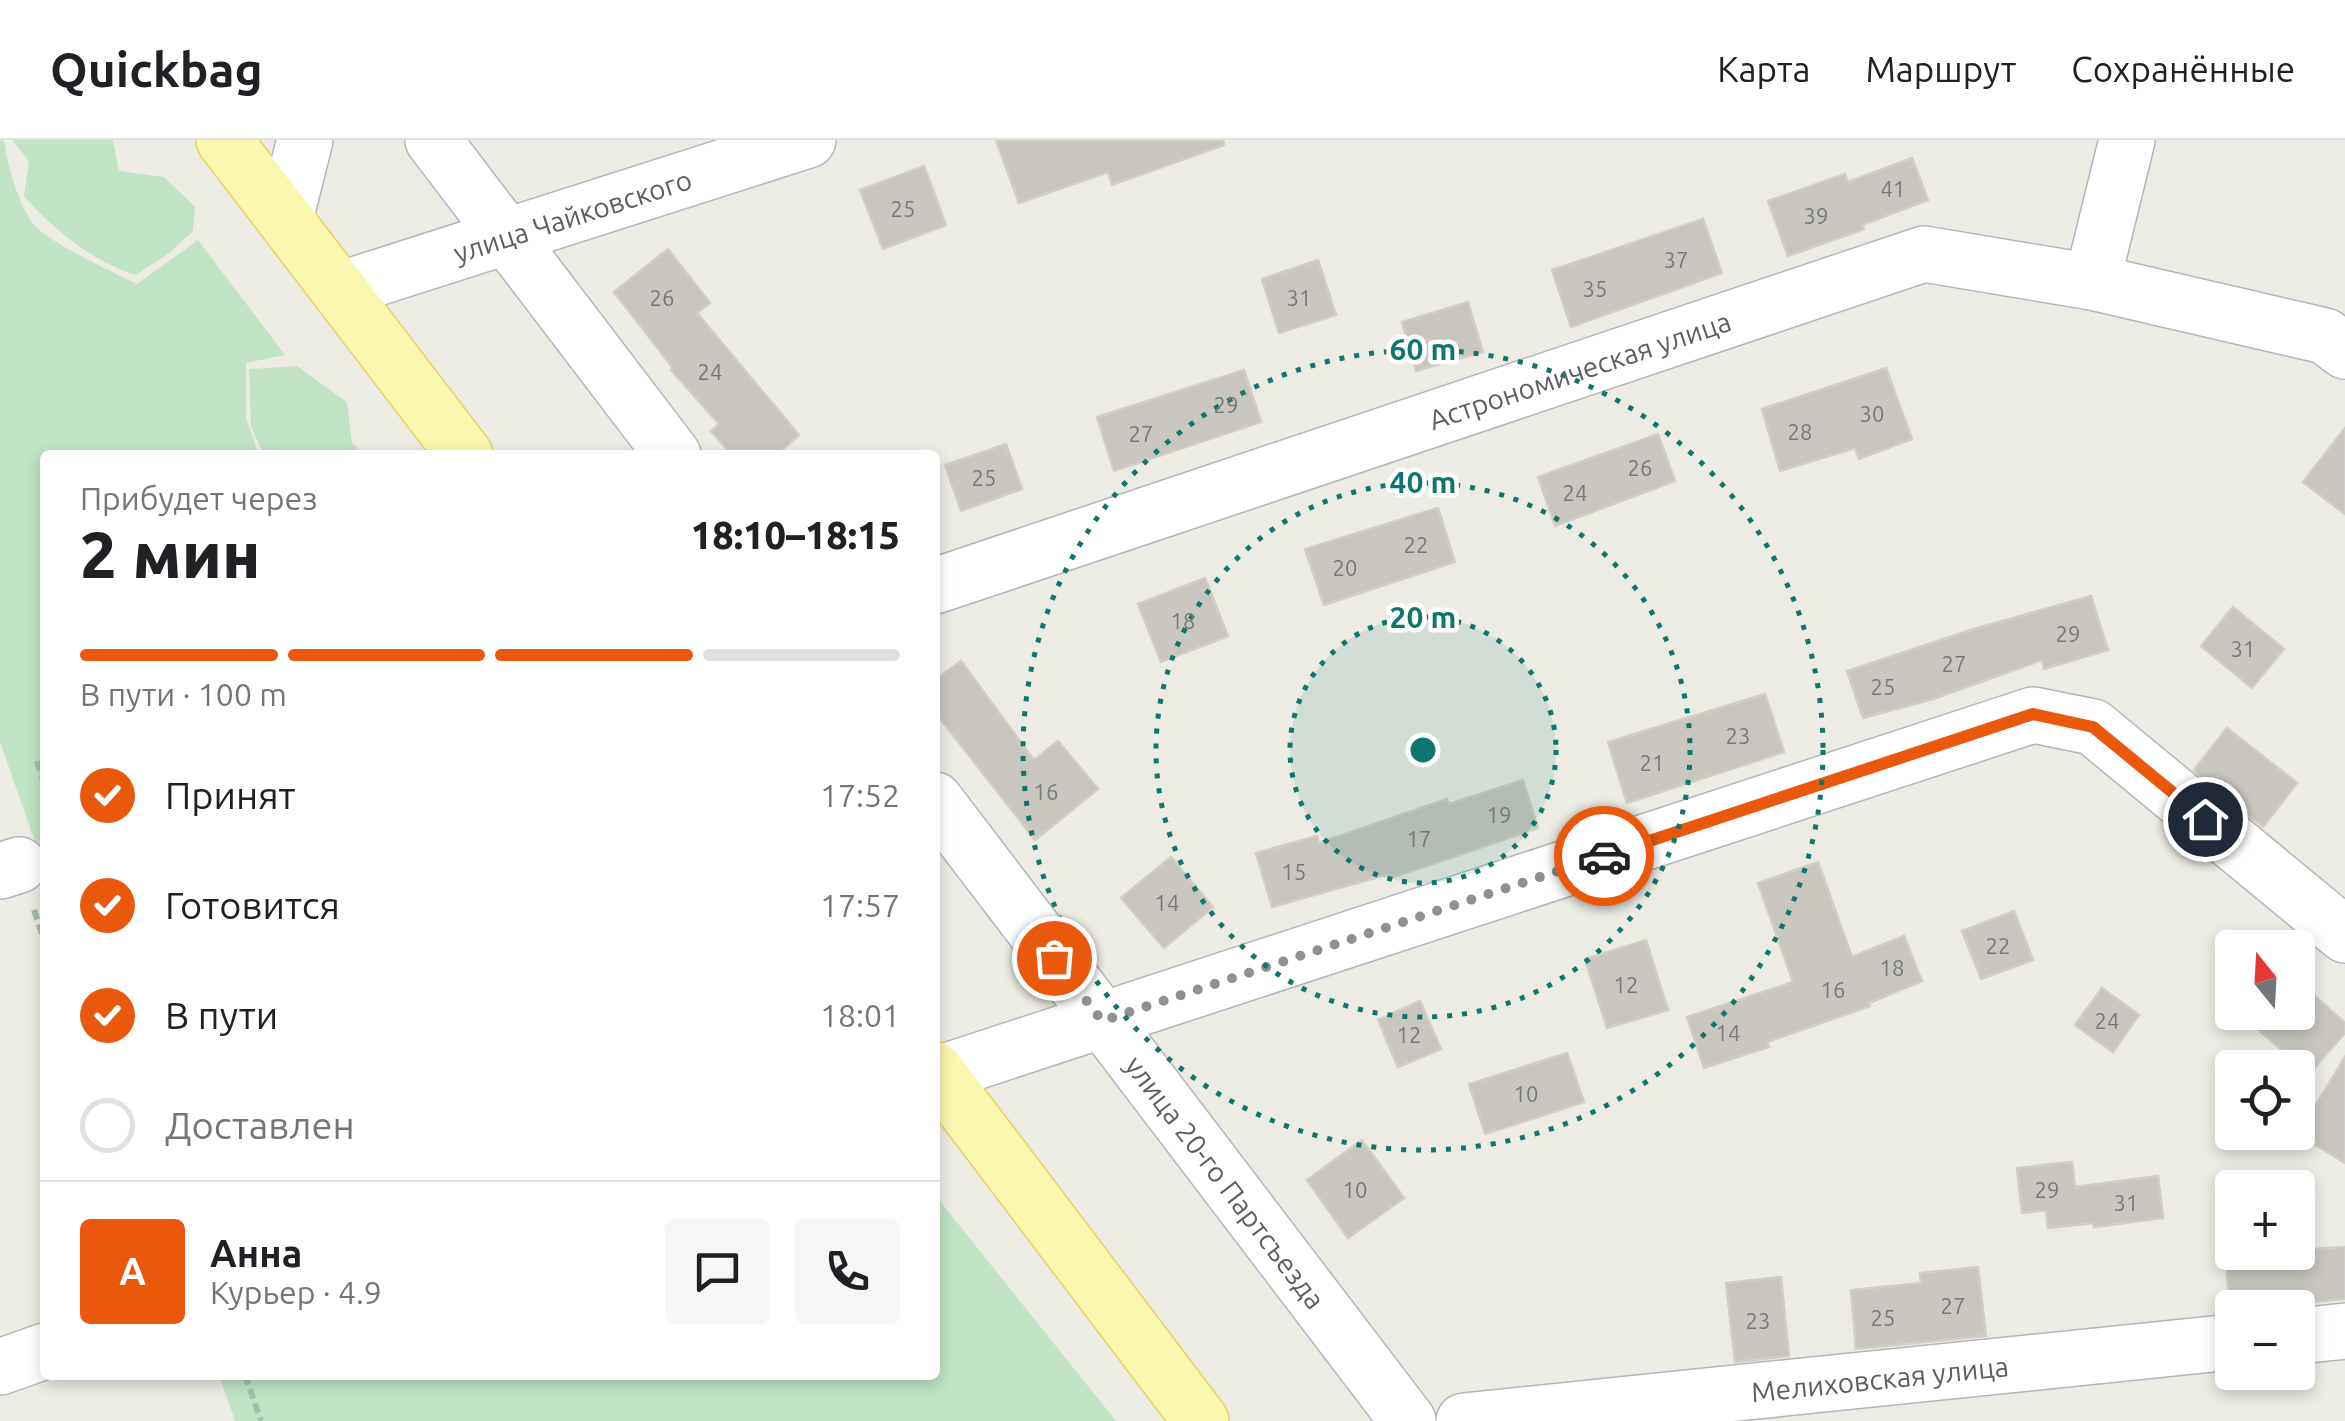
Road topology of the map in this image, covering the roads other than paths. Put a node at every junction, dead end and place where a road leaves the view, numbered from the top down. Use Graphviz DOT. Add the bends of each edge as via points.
graph roads {
  1 [pos="224,140"];
  2 [pos="306,140"];
  3 [pos="433,140"];
  4 [pos="808,140"];
  5 [pos="2127,140"];
  6 [pos="285,219"];
  7 [pos="506,236"];
  8 [pos="2092,282"];
  9 [pos="339,290"];
  10 [pos="2345,351"];
  11 [pos="461,450"];
  12 [pos="668,450"];
  13 [pos="940,584"];
  14 [pos="940,807"];
  15 [pos="2345,934"];
  16 [pos="1102,1021"];
  17 [pos="940,1071"];
  18 [pos="940,1077"];
  19 [pos="2345,1331"];
  20 [pos="2315,1334"];
  21 [pos="2215,1344"];
  22 [pos="40,1354"];
  23 [pos="0,1367"];
  24 [pos="1201,1421"];
  25 [pos="1408,1421"];
  26 [pos="1464,1421"];
  1 -- 6 [label="main road"];
  2 -- 6 [label="street"];
  3 -- 7 [label="street"];
  4 -- 7 [label="street, улица Чайковского"];
  5 -- 8 [label="street"];
  6 -- 9 [label="main road"];
  7 -- 9 [label="street, улица Чайковского"];
  7 -- 12 [label="street"];
  8 -- 10 [label="street, Астрономическая улица" via="2326,336"];
  8 -- 13 [label="street, Астрономическая улица" via="1924,254"];
  9 -- 11 [label="main road"];
  14 -- 16 [label="street, улица 20-го Партсъезда"];
  15 -- 16 [label="street" via="2093,727 2033,714"];
  16 -- 17 [label="street"];
  16 -- 25 [label="street, улица 20-го Партсъезда"];
  18 -- 24 [label="main road"];
  19 -- 20 [label="street"];
  21 -- 26 [label="street, Мелиховская улица"];
  22 -- 23 [label="street"];
}
